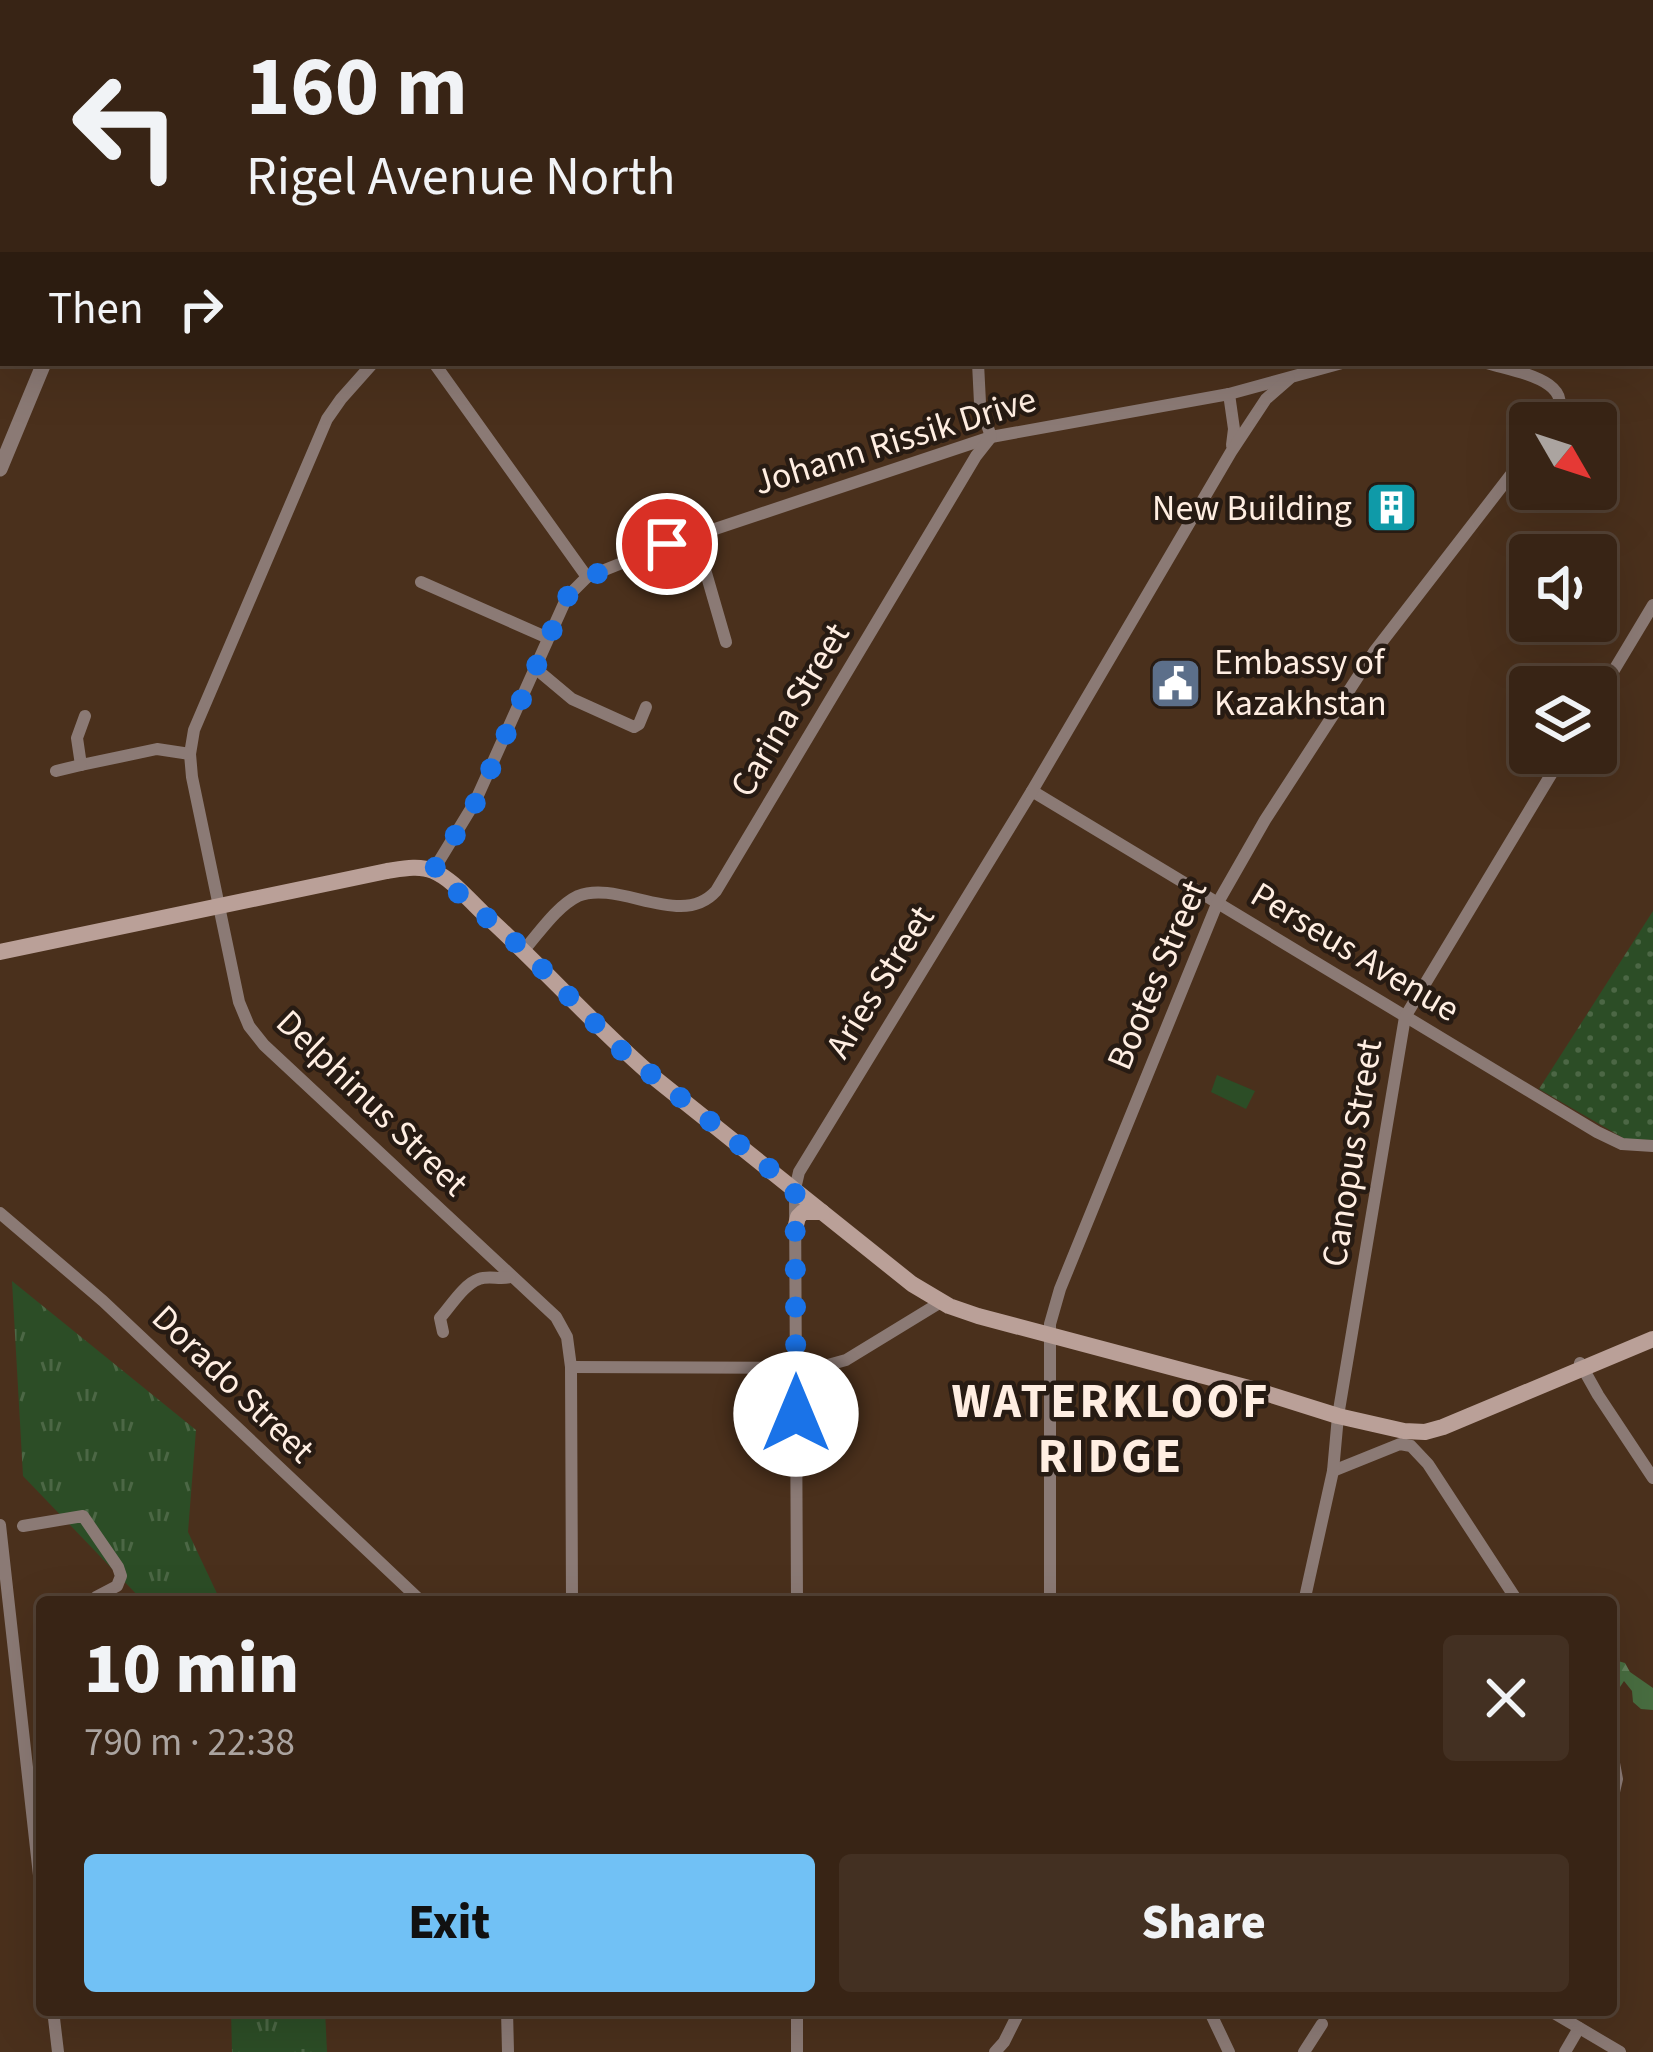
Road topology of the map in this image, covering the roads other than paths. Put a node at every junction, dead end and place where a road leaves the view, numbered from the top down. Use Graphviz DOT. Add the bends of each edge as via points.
graph roads {
  1 [pos="43,366"];
  2 [pos="370,366"];
  3 [pos="436,366"];
  4 [pos="978,366"];
  5 [pos="1332,366"];
  6 [pos="1494,366"];
  7 [pos="1288,379"];
  8 [pos="1229,394"];
  9 [pos="1561,402"];
  10 [pos="991,437"];
  11 [pos="1231,452"];
  12 [pos="0,469"];
  13 [pos="1509,477"];
  14 [pos="694,536"];
  15 [pos="587,578"];
  16 [pos="421,582"];
  17 [pos="1653,605"];
  18 [pos="548,638"];
  19 [pos="726,642"];
  20 [pos="1616,666"];
  21 [pos="535,668"];
  22 [pos="646,707"];
  23 [pos="85,716"];
  24 [pos="190,754"];
  25 [pos="81,765"];
  26 [pos="56,771"];
  27 [pos="1551,774"];
  28 [pos="1032,791"];
  29 [pos="433,871"];
  30 [pos="1216,904"];
  31 [pos="218,908"];
  32 [pos="524,950"];
  33 [pos="0,952"];
  34 [pos="1405,1016"];
  35 [pos="1653,1146"];
  36 [pos="795,1189"];
  37 [pos="823,1212"];
  38 [pos="0,1214"];
  39 [pos="796,1229"];
  40 [pos="511,1276"];
  41 [pos="941,1302"];
  42 [pos="443,1332"];
  43 [pos="1049,1335"];
  44 [pos="1653,1336"];
  45 [pos="1581,1366"];
  46 [pos="571,1367"];
  47 [pos="796,1367"];
  48 [pos="1339,1412"];
  49 [pos="1333,1471"];
  50 [pos="1653,1478"];
  51 [pos="9,1527"];
  52 [pos="98,1596"];
  53 [pos="416,1596"];
  54 [pos="572,1596"];
  55 [pos="797,1596"];
  56 [pos="1050,1596"];
  57 [pos="1305,1596"];
  58 [pos="1514,1596"];
  59 [pos="0,1683"];
  60 [pos="16,1684"];
  61 [pos="35,1767"];
  62 [pos="54,2016"];
  63 [pos="507,2016"];
  64 [pos="797,2016"];
  65 [pos="1016,2016"];
  66 [pos="1212,2016"];
  67 [pos="1560,2016"];
  68 [pos="1322,2024"];
  69 [pos="1579,2028"];
  70 [pos="58,2052"];
  71 [pos="508,2052"];
  72 [pos="796,2052"];
  73 [pos="995,2052"];
  74 [pos="1229,2052"];
  75 [pos="1304,2052"];
  76 [pos="1564,2052"];
  77 [pos="1620,2052"];
  1 -- 12 [label="street"];
  2 -- 24 [label="street, Delphinus Street" via="327,419"];
  3 -- 15 [label="street"];
  4 -- 10 [label="street"];
  5 -- 7 [label="street, Johann Rissik Drive"];
  6 -- 9 [label="street" via="1553,387"];
  7 -- 8 [label="street, Johann Rissik Drive"];
  7 -- 11 [label="street, Aries Street"];
  8 -- 10 [label="street, Johann Rissik Drive"];
  8 -- 11 [label="street"];
  10 -- 14 [label="street, Johann Rissik Drive"];
  10 -- 32 [label="street, Carina Street" via="716,891 684,906 577,897"];
  11 -- 28 [label="street, Aries Street"];
  13 -- 30 [label="street, Bootes Street" via="1374,652"];
  14 -- 15 [label="street, Johann Rissik Drive"];
  14 -- 19 [label="street"];
  15 -- 18 [label="street" via="567,597"];
  16 -- 18 [label="street"];
  17 -- 20 [label="street"];
  18 -- 21 [label="street"];
  21 -- 22 [label="street" via="572,700 634,727"];
  21 -- 29 [label="street" via="476,802"];
  23 -- 25 [label="street" via="77,738"];
  24 -- 25 [label="street" via="157,749"];
  24 -- 31 [label="street, Delphinus Street"];
  25 -- 26 [label="street"];
  27 -- 34 [label="street, Canopus Street"];
  28 -- 30 [label="street, Perseus Avenue"];
  28 -- 36 [label="street, Aries Street"];
  29 -- 31 [label="main road" via="387,871"];
  29 -- 32 [label="main road"];
  30 -- 34 [label="street, Perseus Avenue"];
  30 -- 43 [label="street, Bootes Street" via="1060,1288"];
  31 -- 33 [label="main road"];
  31 -- 40 [label="street, Delphinus Street" via="239,1002 256,1036"];
  32 -- 36 [label="main road" via="622,1051"];
  34 -- 35 [label="street, Perseus Avenue" via="1611,1139"];
  34 -- 48 [label="street, Canopus Street"];
  36 -- 37 [label="main road"];
  36 -- 39 [label="street, Aries Street"];
  37 -- 39 [label="main road" via="803,1212"];
  37 -- 41 [label="main road"];
  38 -- 53 [label="street, Dorado Street"];
  39 -- 47 [label="street, Aries Street"];
  40 -- 42 [label="street" via="471,1284 440,1318"];
  40 -- 46 [label="street, Delphinus Street" via="556,1317"];
  41 -- 43 [label="main road"];
  41 -- 47 [label="street" via="846,1360"];
  43 -- 48 [label="main road"];
  43 -- 56 [label="street, Bootes Street"];
  44 -- 45 [label="main road"];
  45 -- 48 [label="main road" via="1440,1418"];
  45 -- 50 [label="street"];
  46 -- 47 [label="street"];
  46 -- 54 [label="street, Delphinus Street"];
  47 -- 55 [label="street, Aries Street"];
  48 -- 49 [label="street, Canopus Street"];
  49 -- 57 [label="street, Canopus Street"];
  49 -- 58 [label="street" via="1408,1444"];
  51 -- 52 [label="street" via="85,1518 121,1576"];
  51 -- 60 [label="street"];
  59 -- 60 [label="street"];
  60 -- 61 [label="street"];
  62 -- 70 [label="street"];
  63 -- 71 [label="street"];
  64 -- 72 [label="street"];
  65 -- 73 [label="street"];
  66 -- 74 [label="street"];
  67 -- 69 [label="street"];
  68 -- 75 [label="street"];
  69 -- 76 [label="street"];
  69 -- 77 [label="street"];
}
